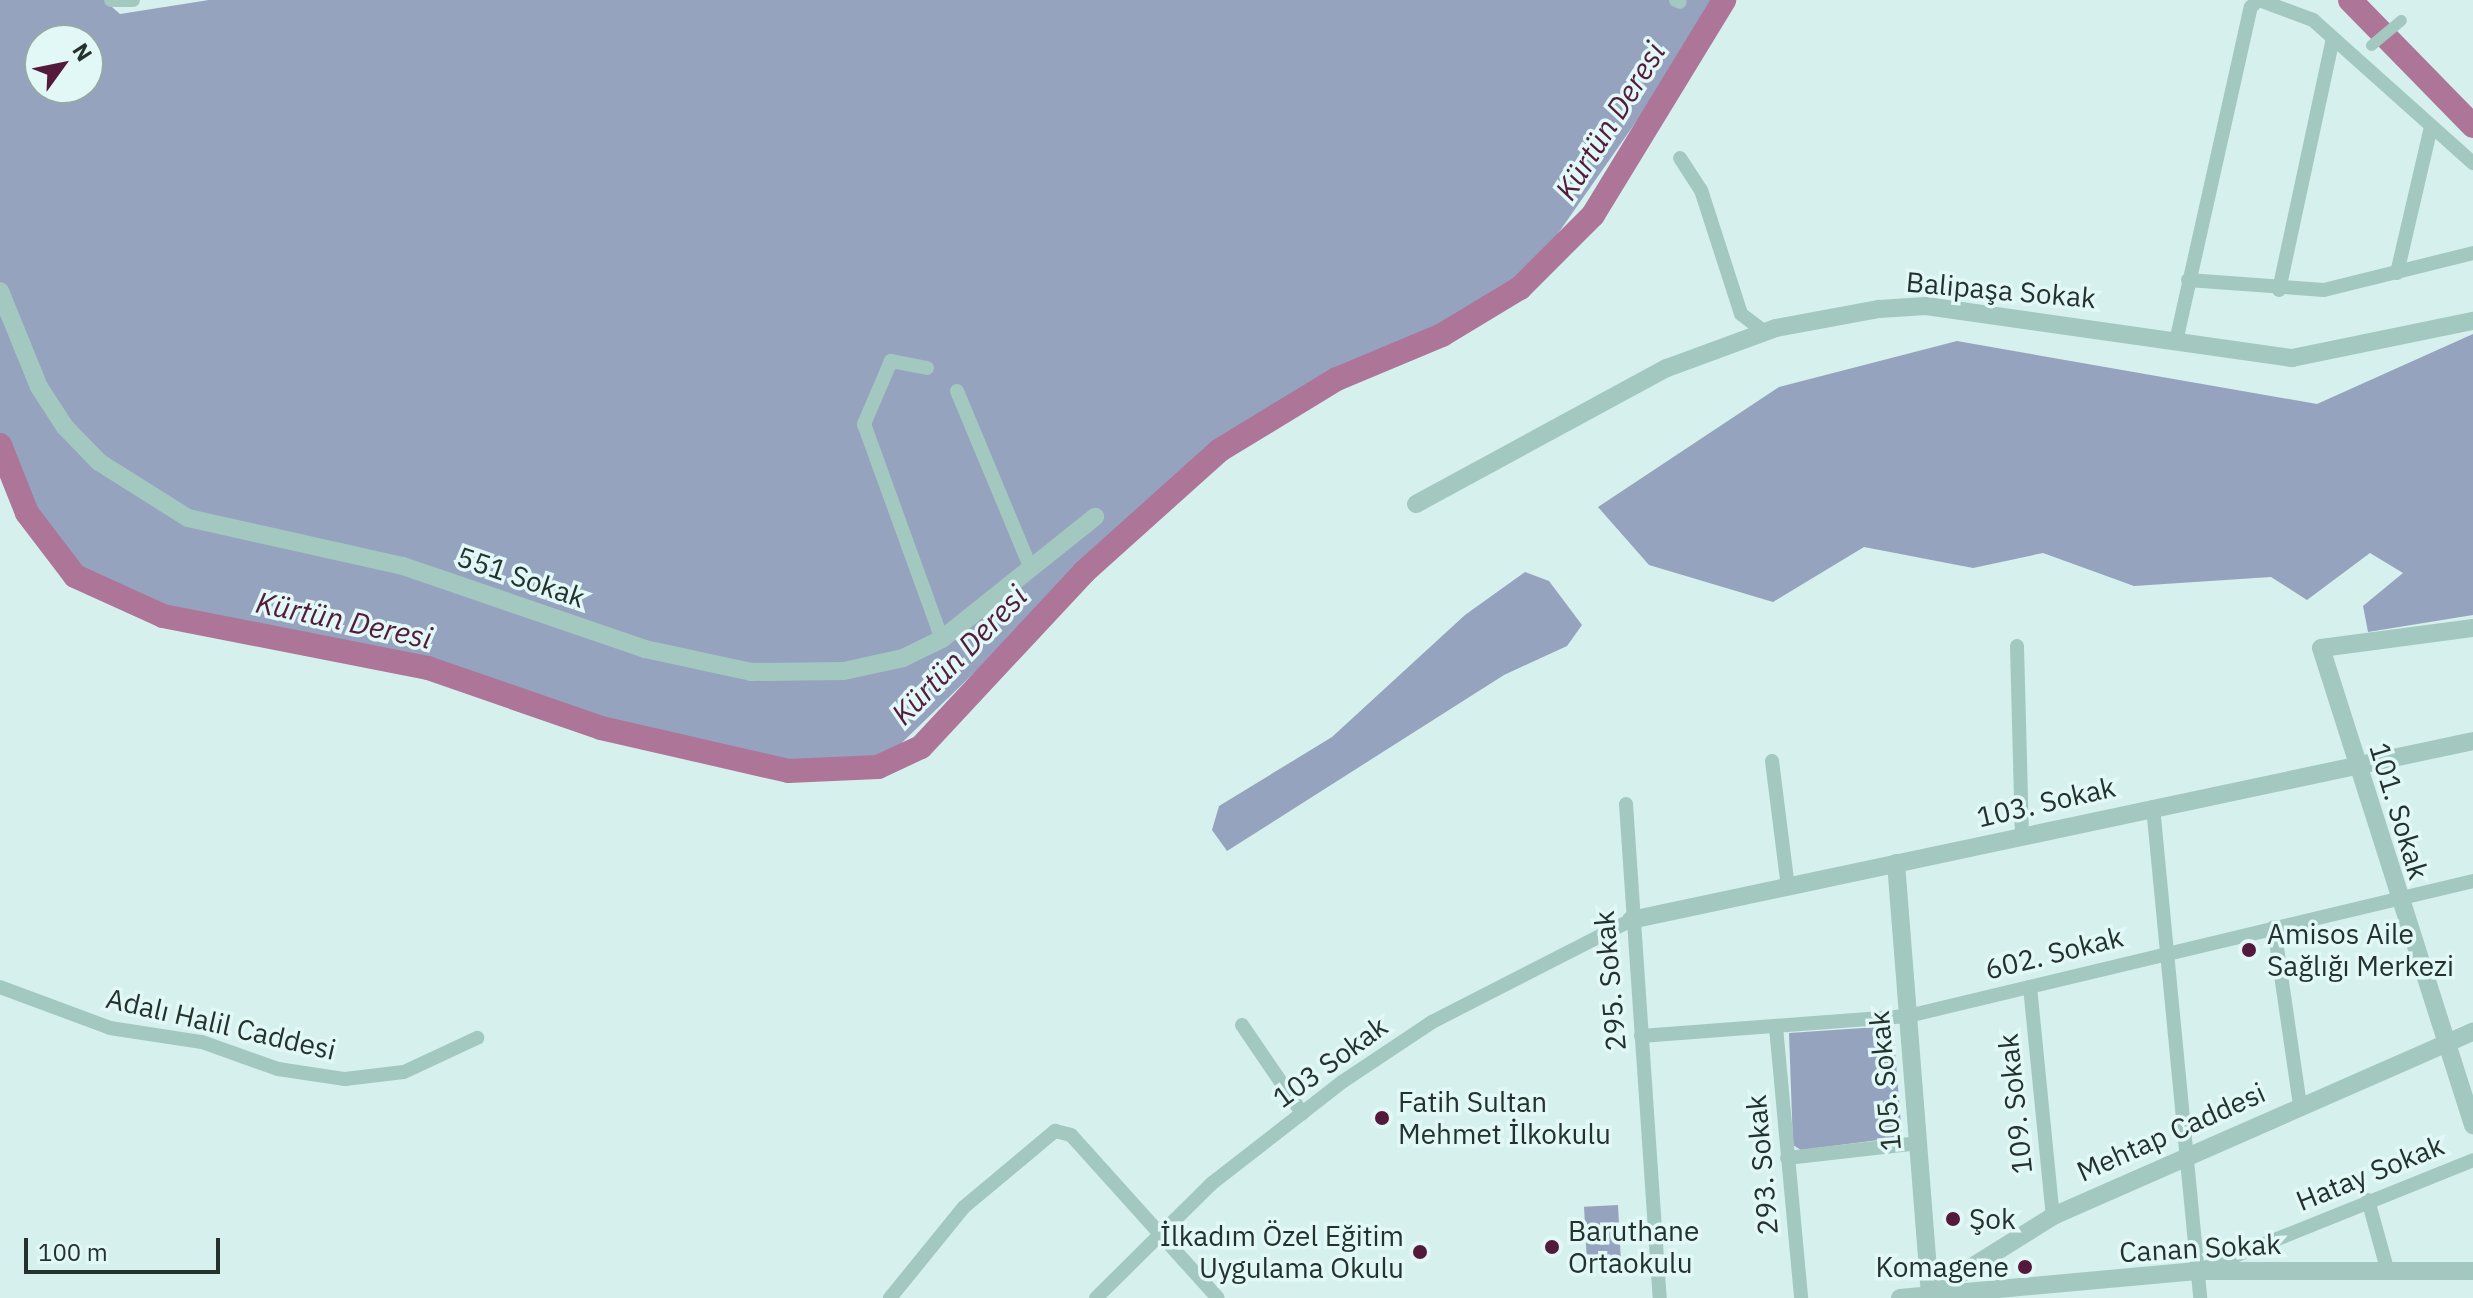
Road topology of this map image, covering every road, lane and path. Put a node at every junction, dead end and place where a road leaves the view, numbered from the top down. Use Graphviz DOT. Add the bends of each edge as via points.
graph roads {
  1 [pos="111,0"];
  2 [pos="133,0"];
  3 [pos="2258,0"];
  4 [pos="2401,20"];
  5 [pos="2333,39"];
  6 [pos="2371,45"];
  7 [pos="2431,127"];
  8 [pos="1680,158"];
  9 [pos="2473,163"];
  10 [pos="2473,253"];
  11 [pos="2397,273"];
  12 [pos="2188,280"];
  13 [pos="2279,290"];
  14 [pos="0,291"];
  15 [pos="2473,321"];
  16 [pos="1765,332"];
  17 [pos="2177,337"];
  18 [pos="927,368"];
  19 [pos="957,391"];
  20 [pos="1416,504"];
  21 [pos="1095,517"];
  22 [pos="1031,569"];
  23 [pos="2473,628"];
  24 [pos="942,639"];
  25 [pos="2017,646"];
  26 [pos="2473,741"];
  27 [pos="1772,761"];
  28 [pos="2357,767"];
  29 [pos="1626,804"];
  30 [pos="2153,807"];
  31 [pos="2022,837"];
  32 [pos="1896,863"];
  33 [pos="2473,881"];
  34 [pos="1788,888"];
  35 [pos="2397,896"];
  36 [pos="1631,920"];
  37 [pos="2274,927"];
  38 [pos="2167,951"];
  39 [pos="0,987"];
  40 [pos="2030,987"];
  41 [pos="1908,1016"];
  42 [pos="1242,1025"];
  43 [pos="1776,1027"];
  44 [pos="2473,1032"];
  45 [pos="1641,1036"];
  46 [pos="477,1038"];
  47 [pos="2444,1044"];
  48 [pos="2300,1106"];
  49 [pos="1302,1113"];
  50 [pos="2473,1125"];
  51 [pos="1919,1143"];
  52 [pos="2189,1151"];
  53 [pos="1787,1158"];
  54 [pos="2473,1160"];
  55 [pos="2368,1200"];
  56 [pos="2053,1216"];
  57 [pos="1159,1236"];
  58 [pos="2197,1271"];
  59 [pos="2473,1271"];
  60 [pos="2388,1272"];
  61 [pos="1926,1296"];
  62 [pos="890,1298"];
  63 [pos="1096,1298"];
  64 [pos="1218,1298"];
  65 [pos="1660,1298"];
  66 [pos="1801,1298"];
  67 [pos="1900,1298"];
  68 [pos="2200,1298"];
  1 -- 2 [label="street"];
  3 -- 5 [label="street" via="2313,20"];
  3 -- 12 [label="street" via="2251,7"];
  4 -- 6 [label="street"];
  5 -- 7 [label="street"];
  5 -- 13 [label="street"];
  7 -- 9 [label="street"];
  7 -- 11 [label="street"];
  8 -- 16 [label="street" via="1701,190 1741,314"];
  10 -- 11 [label="street"];
  11 -- 13 [label="street" via="2324,290"];
  12 -- 13 [label="street"];
  12 -- 17 [label="street"];
  14 -- 24 [label="street, 551 Sokak" via="39,387 65,427 99,462 188,518 403,566 645,649 751,672 844,671 903,658"];
  15 -- 17 [label="street, Balipaşa Sokak" via="2310,358"];
  16 -- 17 [label="street, Balipaşa Sokak" via="1926,306"];
  16 -- 20 [label="street, Balipaşa Sokak" via="1619,391"];
  18 -- 24 [label="street" via="891,361 864,424"];
  19 -- 22 [label="street"];
  21 -- 22 [label="street, 551 Sokak"];
  22 -- 24 [label="street, 551 Sokak"];
  23 -- 28 [label="street, 101. Sokak" via="2321,648"];
  25 -- 31 [label="street"];
  26 -- 28 [label="street, 103. Sokak"];
  27 -- 34 [label="street"];
  28 -- 30 [label="street, 103. Sokak"];
  28 -- 35 [label="street, 101. Sokak"];
  29 -- 36 [label="street, 295. Sokak"];
  30 -- 31 [label="street, 103. Sokak"];
  30 -- 38 [label="street"];
  31 -- 32 [label="street, 103. Sokak"];
  32 -- 34 [label="street, 103. Sokak"];
  32 -- 41 [label="street, 105. Sokak"];
  33 -- 35 [label="street, 602. Sokak"];
  34 -- 36 [label="street, 103. Sokak"];
  35 -- 37 [label="street, 602. Sokak"];
  35 -- 47 [label="street, 101. Sokak"];
  36 -- 45 [label="street, 295. Sokak"];
  36 -- 49 [label="street, 103 Sokak" via="1432,1022"];
  37 -- 38 [label="street, 602. Sokak"];
  37 -- 48 [label="street"];
  38 -- 40 [label="street, 602. Sokak"];
  38 -- 52 [label="street"];
  39 -- 46 [label="street, Adalı Halil Caddesi" via="110,1028 202,1042 278,1069 345,1079 404,1072"];
  40 -- 41 [label="street, 602. Sokak"];
  40 -- 56 [label="street, 109. Sokak"];
  41 -- 43 [label="street, 602. Sokak"];
  41 -- 51 [label="street, 105. Sokak"];
  42 -- 49 [label="street"];
  43 -- 45 [label="street, 602. Sokak"];
  43 -- 53 [label="street, 293. Sokak"];
  44 -- 47 [label="street, Mehtap Caddesi"];
  45 -- 65 [label="street, 295. Sokak"];
  47 -- 48 [label="street, Mehtap Caddesi"];
  47 -- 50 [label="street, 101. Sokak"];
  48 -- 52 [label="street, Mehtap Caddesi"];
  49 -- 57 [label="street, 103 Sokak"];
  51 -- 53 [label="street"];
  51 -- 61 [label="street, 105. Sokak"];
  52 -- 56 [label="street, Mehtap Caddesi"];
  52 -- 58 [label="street"];
  53 -- 66 [label="street, 293. Sokak"];
  54 -- 55 [label="street, Hatay Sokak"];
  55 -- 58 [label="street, Hatay Sokak"];
  55 -- 60 [label="street"];
  56 -- 61 [label="street, Mehtap Caddesi"];
  57 -- 62 [label="street" via="1071,1135 1055,1131 964,1207"];
  57 -- 63 [label="street, 103 Sokak"];
  57 -- 64 [label="street"];
  58 -- 60 [label="street, Canan Sokak"];
  58 -- 61 [label="street, Canan Sokak"];
  58 -- 68 [label="street"];
  59 -- 60 [label="street, Canan Sokak"];
  61 -- 67 [label="street, Mehtap Caddesi"];
}
